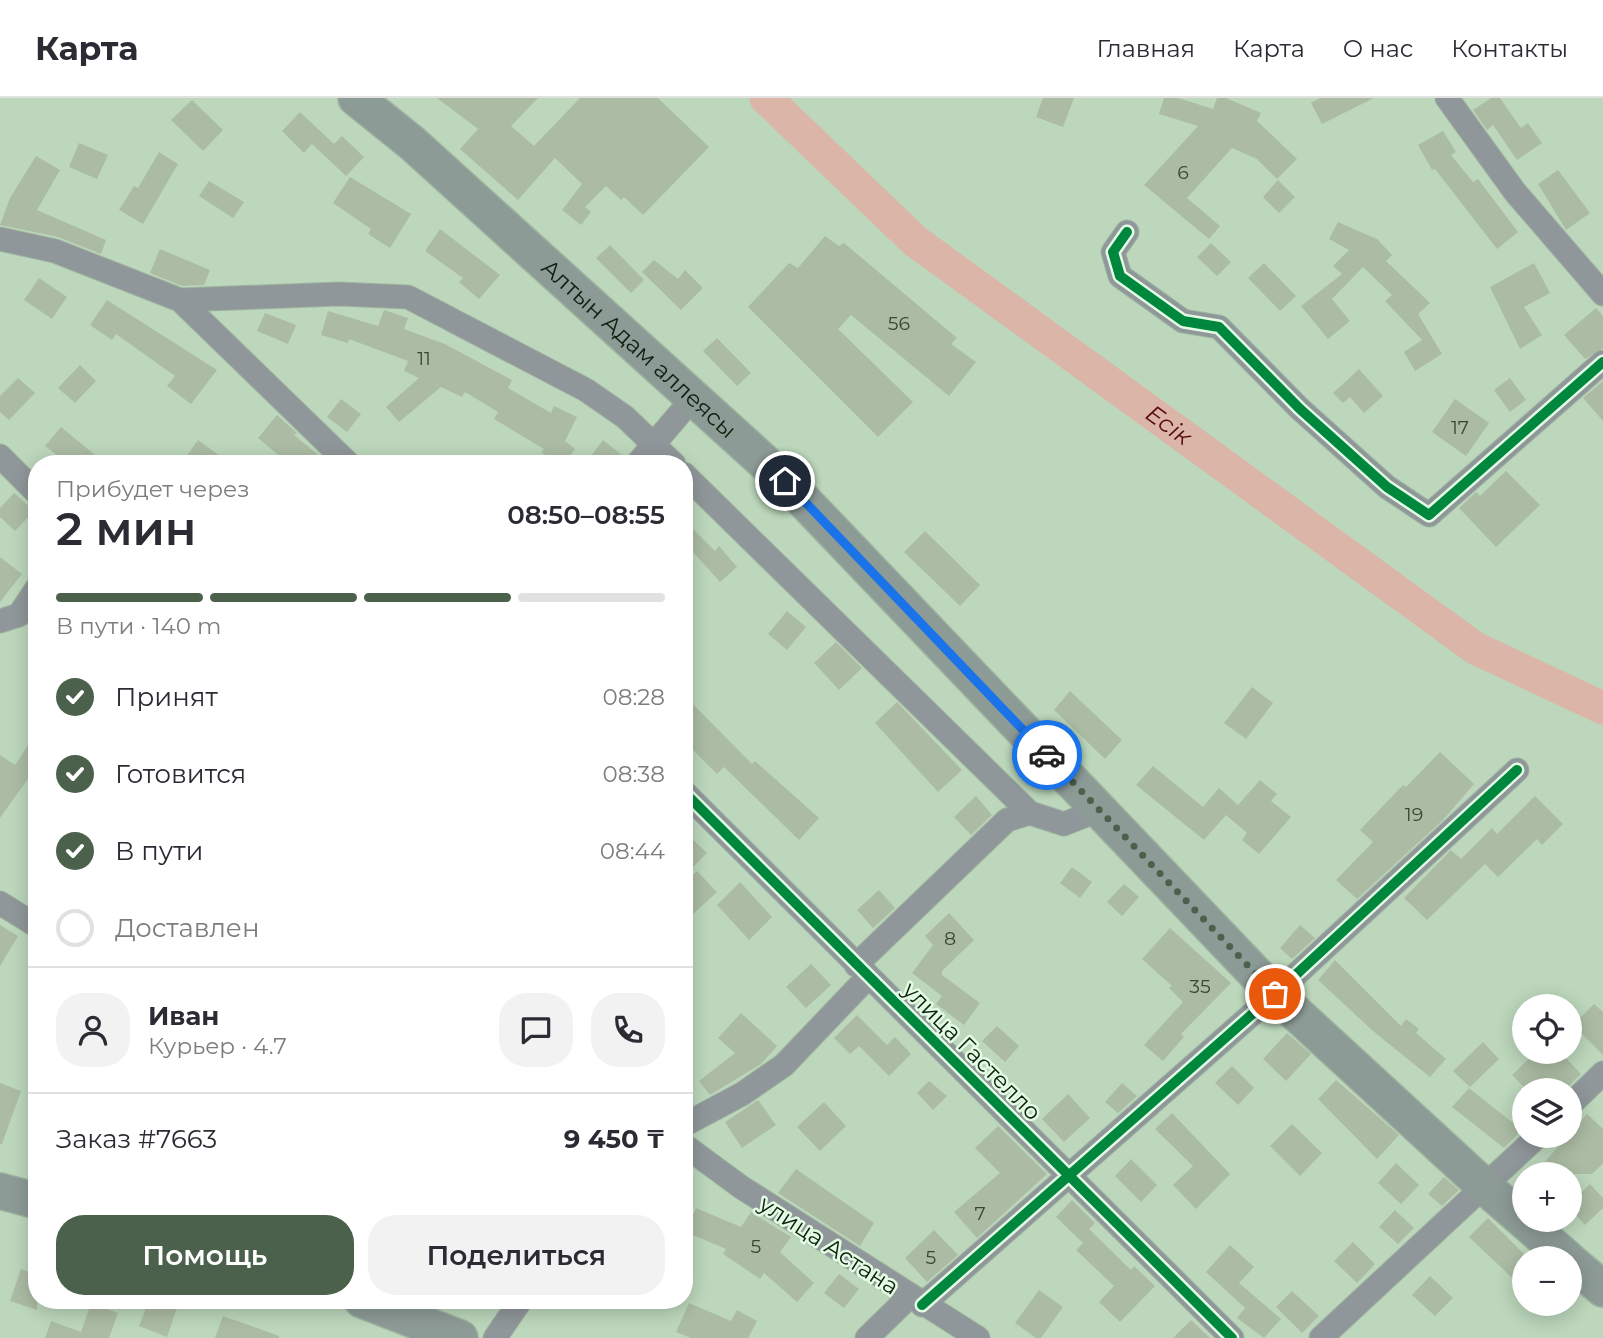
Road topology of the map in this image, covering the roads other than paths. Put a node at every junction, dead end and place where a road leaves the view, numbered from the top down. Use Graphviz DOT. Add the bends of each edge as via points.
graph roads {
  1 [pos="356,98"];
  2 [pos="1447,98"];
  3 [pos="1126,232"];
  4 [pos="0,239"];
  5 [pos="1603,294"];
  6 [pos="180,300"];
  7 [pos="1603,362"];
  8 [pos="694,398"];
  9 [pos="655,446"];
  10 [pos="340,455"];
  11 [pos="646,455"];
  12 [pos="664,455"];
  13 [pos="0,456"];
  14 [pos="693,483"];
  15 [pos="28,484"];
  16 [pos="28,602"];
  17 [pos="0,621"];
  18 [pos="1517,770"];
  19 [pos="693,801"];
  20 [pos="1099,810"];
  21 [pos="1030,813"];
  22 [pos="0,903"];
  23 [pos="28,920"];
  24 [pos="862,971"];
  25 [pos="1275,994"];
  26 [pos="1603,1073"];
  27 [pos="1582,1093"];
  28 [pos="693,1120"];
  29 [pos="1526,1148"];
  30 [pos="693,1152"];
  31 [pos="1070,1177"];
  32 [pos="1485,1188"];
  33 [pos="0,1191"];
  34 [pos="28,1199"];
  35 [pos="1553,1246"];
  36 [pos="1582,1271"];
  37 [pos="1603,1289"];
  38 [pos="916,1301"];
  39 [pos="385,1309"];
  40 [pos="514,1309"];
  41 [pos="460,1338"];
  42 [pos="495,1338"];
  43 [pos="867,1338"];
  44 [pos="978,1338"];
  45 [pos="1232,1338"];
  46 [pos="1321,1338"];
  1 -- 8 [label="main road, Алтын Адам аллеясы" via="412,143"];
  2 -- 5 [label="street" via="1515,192"];
  3 -- 7 [label="street" via="1113,252 1120,276 1183,321 1219,327 1300,409 1387,487 1429,515"];
  4 -- 6 [label="street" via="55,251"];
  6 -- 9 [label="street" via="339,294 408,297 586,390 625,417"];
  6 -- 10 [label="street"];
  8 -- 9 [label="street"];
  8 -- 20 [label="main road, Алтын Адам аллеясы" via="785,481"];
  9 -- 11 [label="street"];
  9 -- 12 [label="street"];
  13 -- 15 [label="street"];
  14 -- 21 [label="street"];
  16 -- 17 [label="street" via="19,615"];
  18 -- 25 [label="street"];
  19 -- 24 [label="street, улица Гастелло"];
  20 -- 21 [label="street" via="1064,824"];
  20 -- 25 [label="main road, Алтын Адам аллеясы"];
  21 -- 24 [label="street" via="997,828"];
  22 -- 23 [label="street"];
  24 -- 28 [label="street" via="784,1065"];
  24 -- 31 [label="street, улица Гастелло"];
  25 -- 31 [label="street"];
  25 -- 32 [label="main road, Алтын Адам аллеясы"];
  26 -- 27 [label="street"];
  29 -- 32 [label="street"];
  30 -- 38 [label="street, улица Астана"];
  31 -- 38 [label="street"];
  31 -- 45 [label="street, улица Гастелло"];
  32 -- 35 [label="main road, Алтын Адам аллеясы"];
  32 -- 46 [label="street"];
  33 -- 34 [label="main road"];
  36 -- 37 [label="main road, Алтын Адам аллеясы"];
  38 -- 43 [label="street"];
  38 -- 44 [label="street, улица Астана"];
  39 -- 41 [label="main road"];
  40 -- 42 [label="street"];
}
